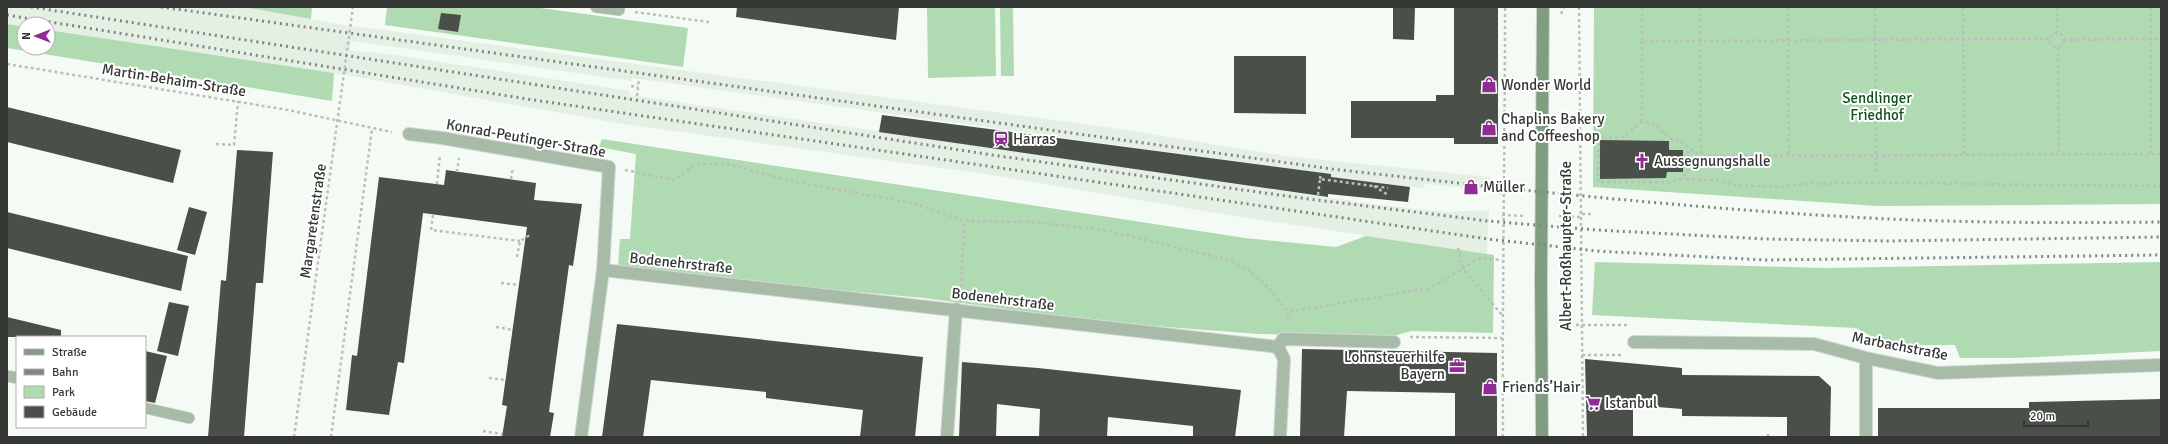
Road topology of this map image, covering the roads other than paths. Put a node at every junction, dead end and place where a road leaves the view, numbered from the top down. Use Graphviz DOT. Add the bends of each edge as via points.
graph roads {
  1 [pos="596,7"];
  2 [pos="1543,7"];
  3 [pos="619,9"];
  4 [pos="409,134"];
  5 [pos="603,270"];
  6 [pos="956,309"];
  7 [pos="1394,342"];
  8 [pos="1634,342"];
  9 [pos="1278,347"];
  10 [pos="1866,358"];
  11 [pos="2161,365"];
  12 [pos="146,408"];
  13 [pos="189,418"];
  14 [pos="581,437"];
  15 [pos="947,437"];
  16 [pos="1280,437"];
  17 [pos="1542,437"];
  18 [pos="1866,437"];
  1 -- 3 [label="lane"];
  2 -- 17 [label="main road, Albert-Roßhaupter-Straße"];
  4 -- 5 [label="street, Konrad-Peutinger-Straße" via="610,166"];
  5 -- 6 [label="street, Bodenehrstraße"];
  5 -- 14 [label="street, Konrad-Peutinger-Straße"];
  6 -- 9 [label="street, Bodenehrstraße"];
  6 -- 15 [label="street"];
  7 -- 9 [label="street" via="1283,339"];
  8 -- 10 [label="street, Marbachstraße" via="1814,344"];
  9 -- 16 [label="street" via="1284,359"];
  10 -- 11 [label="street, Marbachstraße" via="1938,373"];
  10 -- 18 [label="street"];
  12 -- 13 [label="lane"];
}
